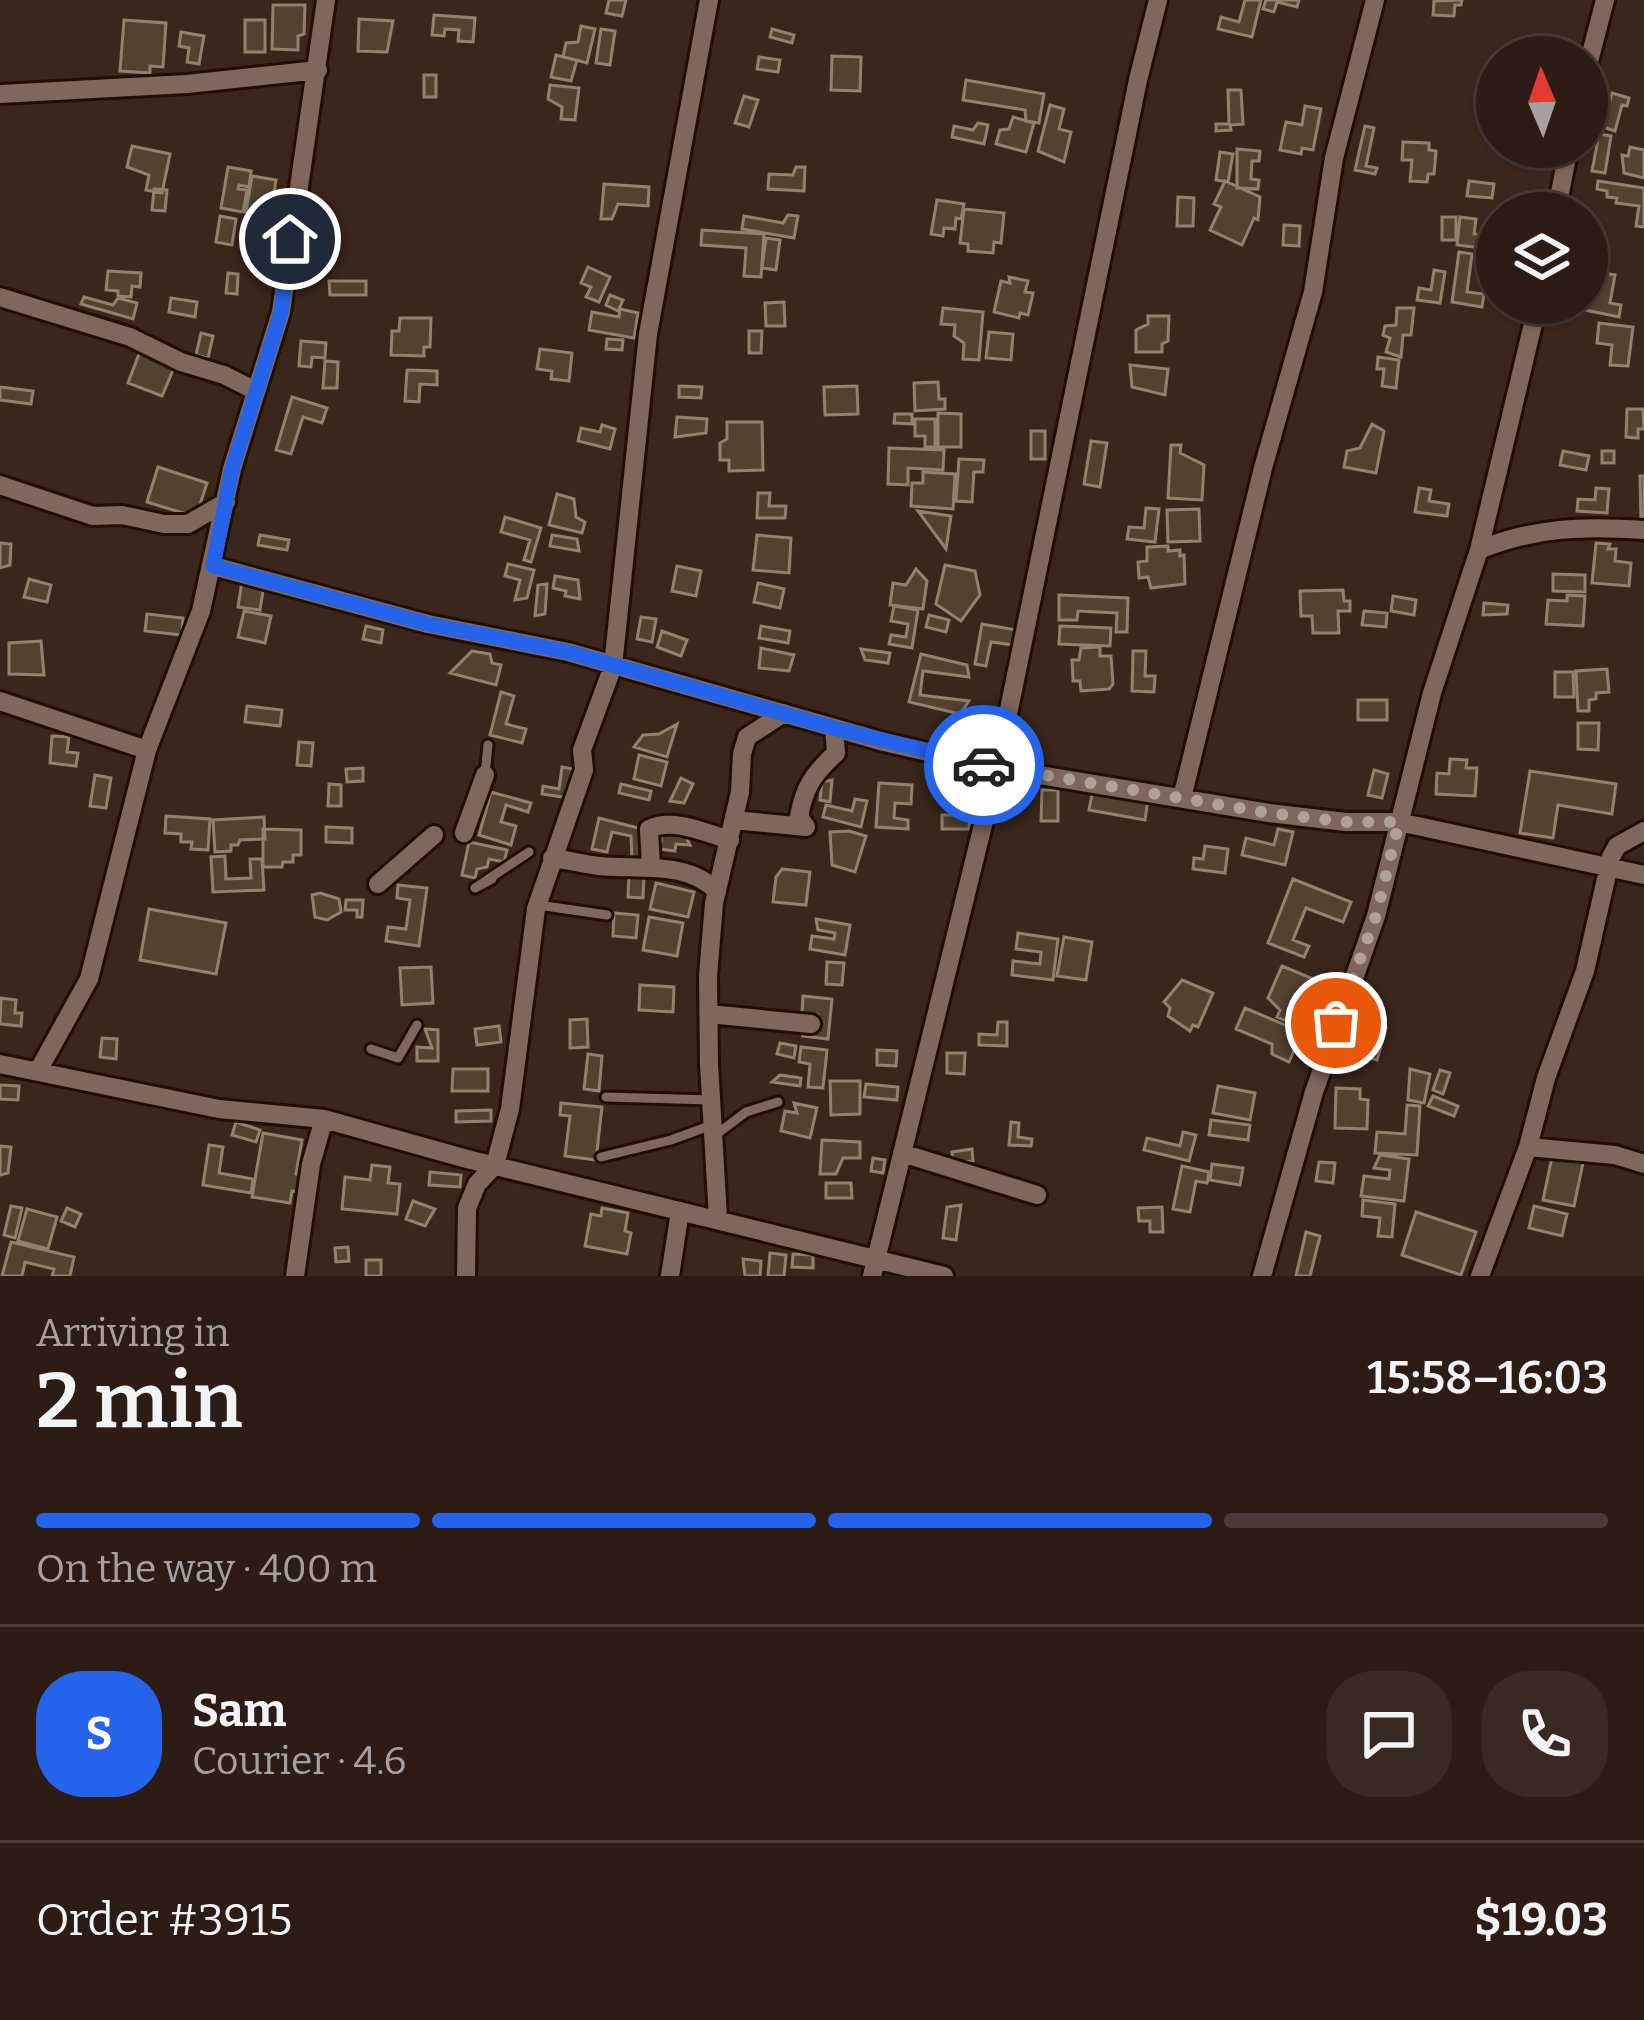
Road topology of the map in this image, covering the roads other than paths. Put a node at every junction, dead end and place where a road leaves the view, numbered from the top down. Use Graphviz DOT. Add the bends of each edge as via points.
graph roads {
  1 [pos="326,0"];
  2 [pos="709,0"];
  3 [pos="1158,0"];
  4 [pos="1375,0"];
  5 [pos="1605,0"];
  6 [pos="1596,36"];
  7 [pos="318,70"];
  8 [pos="0,94"];
  9 [pos="0,297"];
  10 [pos="1533,324"];
  11 [pos="254,390"];
  12 [pos="0,485"];
  13 [pos="226,502"];
  14 [pos="1644,530"];
  15 [pos="1479,550"];
  16 [pos="213,566"];
  17 [pos="613,666"];
  18 [pos="0,701"];
  19 [pos="784,713"];
  20 [pos="834,728"];
  21 [pos="488,746"];
  22 [pos="147,750"];
  23 [pos="997,768"];
  24 [pos="485,776"];
  25 [pos="1183,798"];
  26 [pos="1399,822"];
  27 [pos="732,830"];
  28 [pos="1644,831"];
  29 [pos="464,833"];
  30 [pos="434,836"];
  31 [pos="529,852"];
  32 [pos="552,858"];
  33 [pos="651,866"];
  34 [pos="1609,868"];
  35 [pos="1644,875"];
  36 [pos="492,879"];
  37 [pos="377,884"];
  38 [pos="717,892"];
  39 [pos="538,905"];
  40 [pos="607,915"];
  41 [pos="709,1015"];
  42 [pos="417,1024"];
  43 [pos="811,1024"];
  44 [pos="371,1049"];
  45 [pos="0,1064"];
  46 [pos="38,1071"];
  47 [pos="606,1096"];
  48 [pos="711,1100"];
  49 [pos="778,1102"];
  50 [pos="324,1119"];
  51 [pos="713,1131"];
  52 [pos="1528,1147"];
  53 [pos="902,1154"];
  54 [pos="601,1157"];
  55 [pos="1644,1164"];
  56 [pos="495,1165"];
  57 [pos="1037,1196"];
  58 [pos="680,1211"];
  59 [pos="718,1218"];
  60 [pos="875,1266"];
  61 [pos="295,1276"];
  62 [pos="466,1276"];
  63 [pos="670,1276"];
  64 [pos="944,1276"];
  65 [pos="1262,1276"];
  66 [pos="1480,1276"];
  1 -- 7 [label="street"];
  2 -- 17 [label="street" via="648,334"];
  3 -- 23 [label="street"];
  4 -- 25 [label="street" via="1334,158 1313,292"];
  5 -- 6 [label="street"];
  7 -- 8 [label="street"];
  7 -- 11 [label="street" via="281,312"];
  9 -- 11 [label="street" via="130,337"];
  10 -- 15 [label="street"];
  11 -- 13 [label="street"];
  12 -- 13 [label="street" via="92,516 164,524 188,524"];
  13 -- 16 [label="street"];
  14 -- 15 [label="street" via="1569,527"];
  15 -- 26 [label="street"];
  16 -- 17 [label="street"];
  16 -- 22 [label="street"];
  17 -- 19 [label="street"];
  17 -- 32 [label="street"];
  18 -- 22 [label="street"];
  19 -- 20 [label="street"];
  19 -- 27 [label="street" via="747,737"];
  20 -- 23 [label="street"];
  20 -- 27 [label="street" via="836,753 810,776 801,805 806,827"];
  21 -- 24 [label="lane"];
  22 -- 46 [label="street" via="88,979"];
  23 -- 25 [label="street"];
  23 -- 53 [label="street"];
  24 -- 29 [label="street"];
  25 -- 26 [label="street"];
  26 -- 34 [label="street"];
  26 -- 65 [label="street"];
  27 -- 33 [label="street" via="655,825"];
  27 -- 38 [label="street"];
  28 -- 34 [label="street" via="1618,846"];
  30 -- 37 [label="street"];
  31 -- 36 [label="lane"];
  32 -- 33 [label="street"];
  32 -- 39 [label="street"];
  33 -- 38 [label="street" via="703,879"];
  34 -- 35 [label="street"];
  34 -- 52 [label="street"];
  38 -- 41 [label="street"];
  39 -- 40 [label="lane"];
  39 -- 56 [label="street" via="511,1109"];
  41 -- 43 [label="street"];
  41 -- 48 [label="street"];
  42 -- 44 [label="lane" via="398,1058"];
  45 -- 46 [label="street"];
  46 -- 50 [label="street" via="218,1109"];
  47 -- 48 [label="lane"];
  48 -- 51 [label="street"];
  49 -- 51 [label="lane"];
  50 -- 56 [label="street"];
  50 -- 61 [label="street"];
  51 -- 54 [label="lane"];
  51 -- 59 [label="street"];
  52 -- 55 [label="street"];
  52 -- 66 [label="street"];
  53 -- 57 [label="street"];
  53 -- 60 [label="street"];
  56 -- 58 [label="street"];
  56 -- 62 [label="street" via="467,1208"];
  58 -- 59 [label="street"];
  58 -- 63 [label="street"];
  59 -- 60 [label="street"];
  60 -- 64 [label="street"];
}
